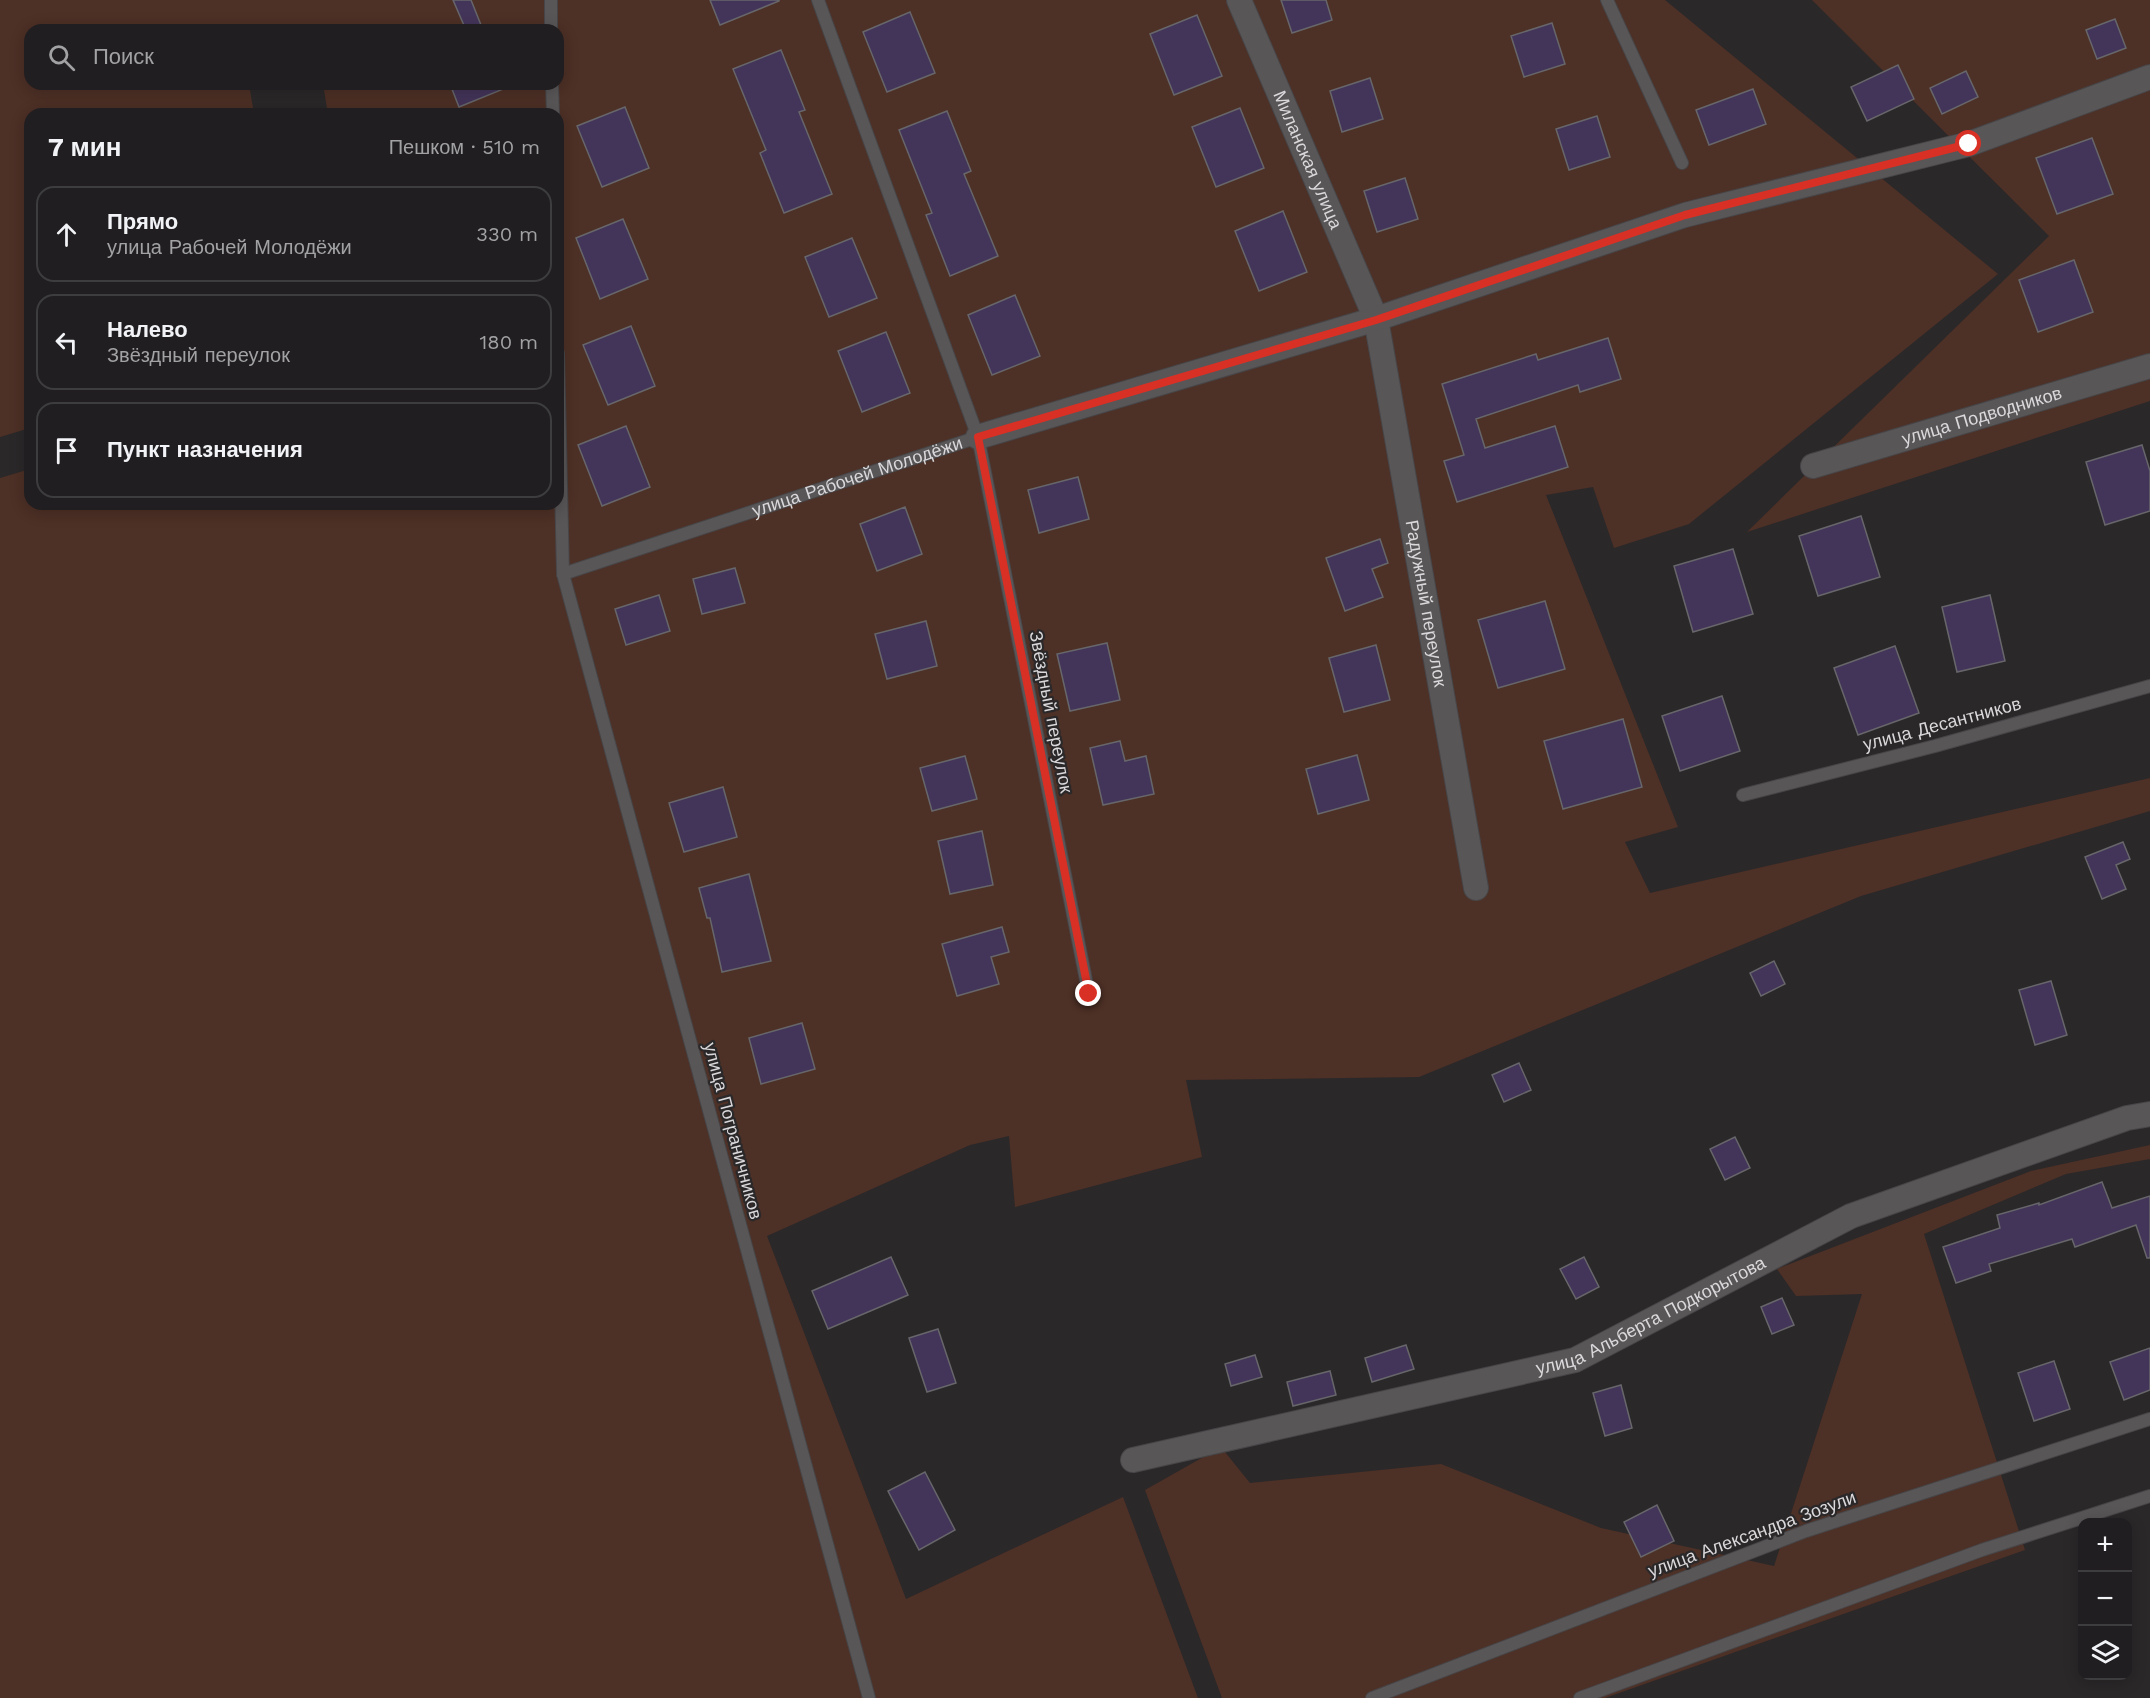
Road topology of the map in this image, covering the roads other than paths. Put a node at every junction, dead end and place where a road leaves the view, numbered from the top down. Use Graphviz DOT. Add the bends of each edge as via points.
graph roads {
  1 [pos="551,0"];
  2 [pos="818,0"];
  3 [pos="1239,0"];
  4 [pos="1607,0"];
  5 [pos="551,24"];
  6 [pos="2150,78"];
  7 [pos="552,90"];
  8 [pos="553,108"];
  9 [pos="1682,163"];
  10 [pos="1376,320"];
  11 [pos="2150,366"];
  12 [pos="978,437"];
  13 [pos="1813,466"];
  14 [pos="561,510"];
  15 [pos="562,574"];
  16 [pos="2150,686"];
  17 [pos="1743,795"];
  18 [pos="1476,888"];
  19 [pos="1089,994"];
  20 [pos="2150,1114"];
  21 [pos="2150,1419"];
  22 [pos="1133,1460"];
  23 [pos="2150,1496"];
  24 [pos="868,1698"];
  25 [pos="1372,1698"];
  26 [pos="1580,1698"];
  1 -- 5 [label="lane"];
  2 -- 12 [label="lane, Звёздный переулок"];
  3 -- 10 [label="street, Миланская улица"];
  4 -- 9 [label="lane"];
  6 -- 10 [label="street, улица Рабочей Молодёжи" via="1969,144 1685,215"];
  7 -- 8 [label="lane"];
  10 -- 12 [label="street, улица Рабочей Молодёжи"];
  10 -- 18 [label="street, Радужный переулок"];
  11 -- 13 [label="street, улица Подводников"];
  12 -- 15 [label="lane, улица Рабочей Молодёжи"];
  12 -- 19 [label="lane, Звёздный переулок"];
  14 -- 15 [label="lane, улица Пограничников"];
  15 -- 24 [label="lane, улица Пограничников"];
  16 -- 17 [label="lane, улица Десантников"];
  20 -- 22 [label="street, улица Альберта Подкорытова" via="2127,1118 1851,1216 1575,1360"];
  21 -- 25 [label="lane, улица Александра Зозули" via="1806,1531"];
  23 -- 26 [label="lane" via="1982,1550"];
}
